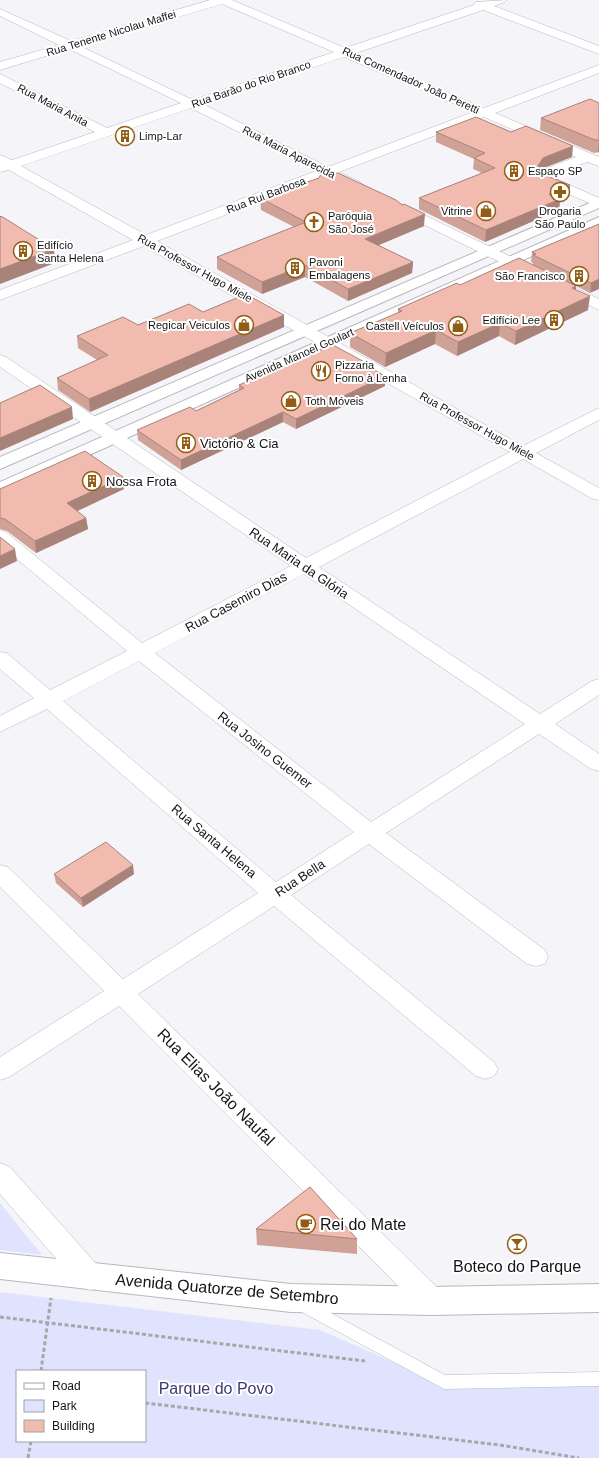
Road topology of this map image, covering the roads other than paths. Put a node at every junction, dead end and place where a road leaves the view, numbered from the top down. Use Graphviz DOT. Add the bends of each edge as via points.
graph roads {
  1 [pos="222,0"];
  2 [pos="467,0"];
  3 [pos="501,0"];
  4 [pos="483,6"];
  5 [pos="0,12"];
  6 [pos="71,45"];
  7 [pos="599,50"];
  8 [pos="346,52"];
  9 [pos="0,66"];
  10 [pos="599,69"];
  11 [pos="0,78"];
  12 [pos="192,104"];
  13 [pos="484,112"];
  14 [pos="106,133"];
  15 [pos="593,159"];
  16 [pos="3,164"];
  17 [pos="327,172"];
  18 [pos="368,192"];
  19 [pos="389,202"];
  20 [pos="599,203"];
  21 [pos="599,221"];
  22 [pos="145,240"];
  23 [pos="489,251"];
  24 [pos="510,261"];
  25 [pos="0,295"];
  26 [pos="599,305"];
  27 [pos="307,331"];
  28 [pos="328,342"];
  29 [pos="0,360"];
  30 [pos="599,412"];
  31 [pos="93,424"];
  32 [pos="114,438"];
  33 [pos="522,451"];
  34 [pos="0,464"];
  35 [pos="0,489"];
  36 [pos="599,495"];
  37 [pos="0,536"];
  38 [pos="304,566"];
  39 [pos="141,652"];
  40 [pos="0,658"];
  41 [pos="599,686"];
  42 [pos="48,700"];
  43 [pos="0,725"];
  44 [pos="539,725"];
  45 [pos="599,764"];
  46 [pos="370,833"];
  47 [pos="0,873"];
  48 [pos="275,894"];
  49 [pos="536,957"];
  50 [pos="121,993"];
  51 [pos="485,1069"];
  52 [pos="0,1070"];
  53 [pos="0,1175"];
  54 [pos="0,1266"];
  55 [pos="90,1277"];
  56 [pos="291,1298"];
  57 [pos="599,1298"];
  58 [pos="432,1301"];
  59 [pos="599,1379"];
  1 -- 6 [label="street, Rua Tenente Nicolau Maffei"];
  1 -- 8 [label="street, Rua Comendador João Peretti"];
  2 -- 4 [label="street"];
  3 -- 4 [label="street, Rua Barão do Rio Branco"];
  4 -- 7 [label="street"];
  4 -- 8 [label="street, Rua Barão do Rio Branco"];
  5 -- 6 [label="street, Rua Maria Aparecida"];
  6 -- 9 [label="street, Rua Tenente Nicolau Maffei"];
  6 -- 12 [label="street, Rua Maria Aparecida"];
  8 -- 12 [label="street, Rua Barão do Rio Branco"];
  8 -- 13 [label="street, Rua Comendador João Peretti"];
  10 -- 13 [label="street, Rua Rui Barbosa"];
  11 -- 14 [label="street, Rua Maria Anita"];
  12 -- 14 [label="street, Rua Barão do Rio Branco"];
  12 -- 17 [label="street, Rua Maria Aparecida"];
  13 -- 15 [label="street, Rua Comendador João Peretti"];
  13 -- 17 [label="street, Rua Rui Barbosa"];
  14 -- 16 [label="street, Rua Barão do Rio Branco"];
  15 -- 20 [label="street" via="547,173 547,180"];
  16 -- 22 [label="street, Rua Professor Hugo Miele"];
  17 -- 18 [label="street, Rua Maria Aparecida"];
  17 -- 22 [label="street, Rua Rui Barbosa"];
  19 -- 23 [label="street"];
  20 -- 23 [label="main road, Avenida Manoel Goulart"];
  21 -- 24 [label="main road, Avenida Manoel Goulart"];
  22 -- 25 [label="street, Rua Rui Barbosa"];
  22 -- 27 [label="street, Rua Professor Hugo Miele"];
  23 -- 24 [label="street"];
  23 -- 27 [label="main road, Avenida Manoel Goulart"];
  24 -- 26 [label="street"];
  24 -- 28 [label="main road, Avenida Manoel Goulart"];
  27 -- 28 [label="street, Rua Professor Hugo Miele"];
  27 -- 31 [label="main road, Avenida Manoel Goulart"];
  28 -- 32 [label="main road, Avenida Manoel Goulart"];
  28 -- 33 [label="street, Rua Professor Hugo Miele"];
  29 -- 31 [label="street, Rua Maria da Glória"];
  30 -- 33 [label="street, Rua Casemiro Dias"];
  31 -- 32 [label="street, Rua Maria da Glória"];
  31 -- 34 [label="main road, Avenida Manoel Goulart"];
  32 -- 35 [label="main road, Avenida Manoel Goulart"];
  32 -- 38 [label="street, Rua Maria da Glória"];
  33 -- 36 [label="street, Rua Professor Hugo Miele"];
  33 -- 38 [label="street, Rua Casemiro Dias"];
  37 -- 39 [label="street, Rua Josino Guemer"];
  38 -- 39 [label="street, Rua Casemiro Dias"];
  38 -- 44 [label="street, Rua Maria da Glória"];
  39 -- 42 [label="street, Rua Casemiro Dias"];
  39 -- 46 [label="street, Rua Josino Guemer"];
  40 -- 42 [label="street, Rua Santa Helena"];
  41 -- 44 [label="street, Rua Bella"];
  42 -- 43 [label="street, Rua Casemiro Dias"];
  42 -- 48 [label="street, Rua Santa Helena"];
  44 -- 45 [label="street, Rua Maria da Glória"];
  44 -- 46 [label="street, Rua Bella"];
  46 -- 48 [label="street, Rua Bella"];
  46 -- 49 [label="street, Rua Josino Guemer"];
  47 -- 50 [label="street, Rua Elias João Naufal"];
  48 -- 50 [label="street, Rua Bella"];
  48 -- 51 [label="street, Rua Santa Helena"];
  50 -- 52 [label="street, Rua Bella"];
  50 -- 58 [label="street, Rua Elias João Naufal"];
  53 -- 55 [label="street"];
  54 -- 55 [label="main road, Avenida Quatorze de Setembro"];
  55 -- 56 [label="main road, Avenida Quatorze de Setembro"];
  56 -- 58 [label="main road, Avenida Quatorze de Setembro"];
  56 -- 59 [label="lane" via="444,1382"];
  57 -- 58 [label="main road, Avenida Quatorze de Setembro"];
}
